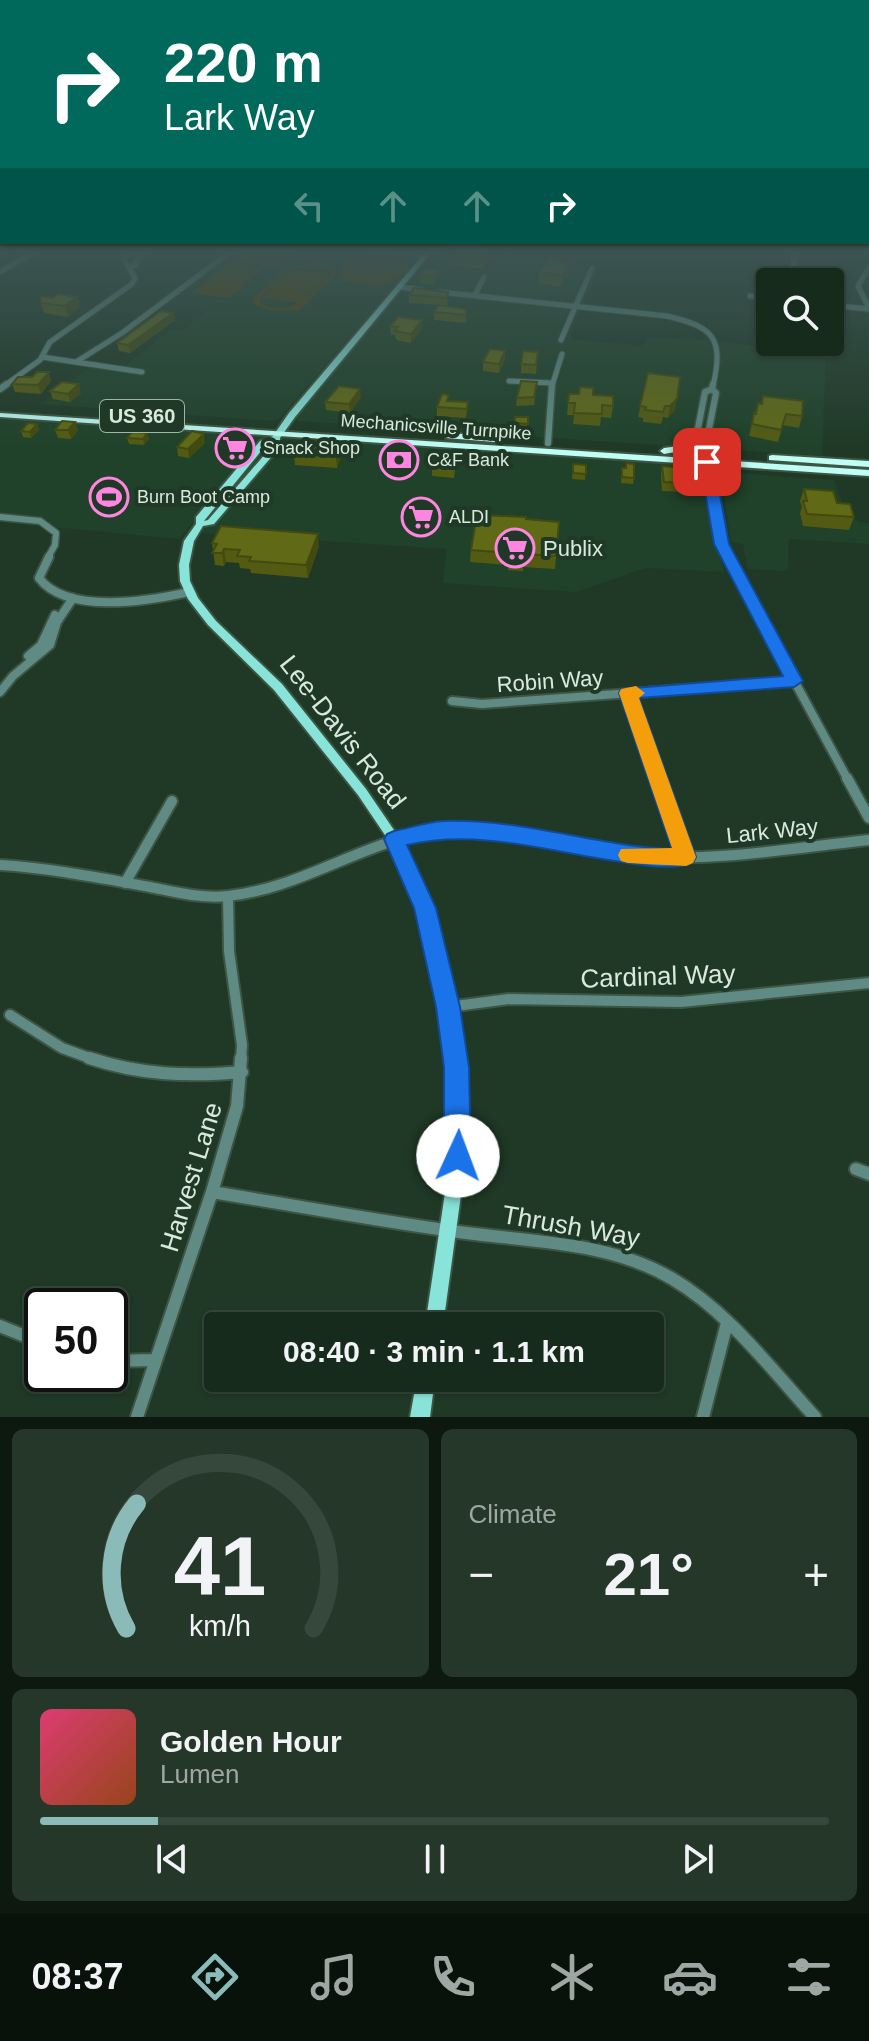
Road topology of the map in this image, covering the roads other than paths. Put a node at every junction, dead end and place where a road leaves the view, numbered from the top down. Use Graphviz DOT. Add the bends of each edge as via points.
graph roads {
  1 [pos="88,315"];
  2 [pos="146,315"];
  3 [pos="376,315"];
  4 [pos="572,315"];
  5 [pos="659,315"];
  6 [pos="561,340"];
  7 [pos="562,354"];
  8 [pos="42,357"];
  9 [pos="58,359"];
  10 [pos="76,362"];
  11 [pos="29,368"];
  12 [pos="142,372"];
  13 [pos="509,381"];
  14 [pos="552,383"];
  15 [pos="0,389"];
  16 [pos="712,389"];
  17 [pos="0,407"];
  18 [pos="0,415"];
  19 [pos="280,432"];
  20 [pos="698,437"];
  21 [pos="548,443"];
  22 [pos="664,451"];
  23 [pos="707,458"];
  24 [pos="869,464"];
  25 [pos="240,473"];
  26 [pos="869,473"];
  27 [pos="234,496"];
  28 [pos="0,517"];
  29 [pos="200,524"];
  30 [pos="189,592"];
  31 [pos="70,598"];
  32 [pos="794,681"];
  33 [pos="0,684"];
  34 [pos="0,692"];
  35 [pos="628,693"];
  36 [pos="452,701"];
  37 [pos="172,801"];
  38 [pos="869,818"];
  39 [pos="394,839"];
  40 [pos="869,840"];
  41 [pos="686,857"];
  42 [pos="0,865"];
  43 [pos="125,883"];
  44 [pos="228,896"];
  45 [pos="869,983"];
  46 [pos="448,1007"];
  47 [pos="10,1015"];
  48 [pos="242,1072"];
  49 [pos="212,1192"];
  50 [pos="449,1231"];
  51 [pos="436,1312"];
  52 [pos="727,1323"];
  53 [pos="0,1326"];
  54 [pos="24,1336"];
  55 [pos="155,1360"];
  56 [pos="128,1361"];
  57 [pos="424,1392"];
  58 [pos="137,1417"];
  59 [pos="420,1417"];
  60 [pos="703,1417"];
  61 [pos="815,1417"];
  1 -- 8 [label="street" via="50,342"];
  2 -- 10 [label="street"];
  3 -- 19 [label="main road"];
  4 -- 6 [label="street"];
  5 -- 16 [label="street" via="703,328 720,347"];
  7 -- 14 [label="street"];
  8 -- 9 [label="street"];
  8 -- 11 [label="street"];
  9 -- 10 [label="street"];
  9 -- 11 [label="street"];
  10 -- 12 [label="street"];
  11 -- 15 [label="street"];
  13 -- 14 [label="street"];
  14 -- 21 [label="street"];
  16 -- 20 [label="street" via="705,392"];
  16 -- 23 [label="street" via="716,393"];
  17 -- 19 [label="highway, Mechanicsville Turnpike / US 360"];
  18 -- 19 [label="highway, Mechanicsville Turnpike / US 360"];
  19 -- 21 [label="highway, Mechanicsville Turnpike / US 360"];
  19 -- 23 [label="highway, Mechanicsville Turnpike / US 360"];
  19 -- 25 [label="main road" via="263,443"];
  19 -- 27 [label="main road" via="277,445"];
  20 -- 22 [label="highway" via="689,447"];
  20 -- 23 [label="street"];
  21 -- 22 [label="highway, Mechanicsville Turnpike / US 360"];
  22 -- 23 [label="highway, Mechanicsville Turnpike / US 360"];
  23 -- 24 [label="highway, Mechanicsville Turnpike / US 360"];
  23 -- 26 [label="highway, Mechanicsville Turnpike / US 360"];
  23 -- 32 [label="street" via="722,544"];
  25 -- 27 [label="main road" via="231,491"];
  25 -- 29 [label="main road"];
  27 -- 29 [label="main road" via="211,522"];
  28 -- 31 [label="street" via="40,521 52,528 57,540 39,572 40,583"];
  29 -- 30 [label="main road" via="185,555"];
  30 -- 31 [label="street" via="135,602"];
  30 -- 39 [label="main road, Lee-Davis Road" via="212,623 293,705"];
  31 -- 33 [label="street" via="41,645"];
  31 -- 34 [label="street" via="50,645"];
  32 -- 35 [label="street, Robin Way"];
  32 -- 38 [label="street"];
  35 -- 36 [label="street, Robin Way" via="482,704"];
  35 -- 41 [label="street"];
  37 -- 43 [label="street"];
  39 -- 41 [label="street, Lark Way" via="440,829 476,829 635,856"];
  39 -- 44 [label="street, Lark Way" via="293,879"];
  39 -- 46 [label="main road, Lee-Davis Road" via="425,908"];
  40 -- 41 [label="street, Lark Way"];
  42 -- 43 [label="street, Lark Way"];
  43 -- 44 [label="street, Lark Way"];
  44 -- 48 [label="street, Harvest Lane"];
  45 -- 46 [label="street, Cardinal Way" via="681,1002 509,999"];
  46 -- 50 [label="main road, Lee-Davis Road" via="459,1097"];
  47 -- 48 [label="street" via="48,1041 117,1069 192,1077"];
  48 -- 49 [label="street, Harvest Lane" via="230,1137"];
  49 -- 50 [label="street, Thrush Way"];
  49 -- 55 [label="street, Harvest Lane"];
  50 -- 51 [label="main road, Lee-Davis Road"];
  50 -- 52 [label="street, Thrush Way" via="638,1259 685,1284"];
  52 -- 60 [label="street"];
  52 -- 61 [label="street, Thrush Way"];
  53 -- 54 [label="street"];
  55 -- 56 [label="street"];
  55 -- 58 [label="street, Harvest Lane"];
  57 -- 59 [label="main road"];
}
